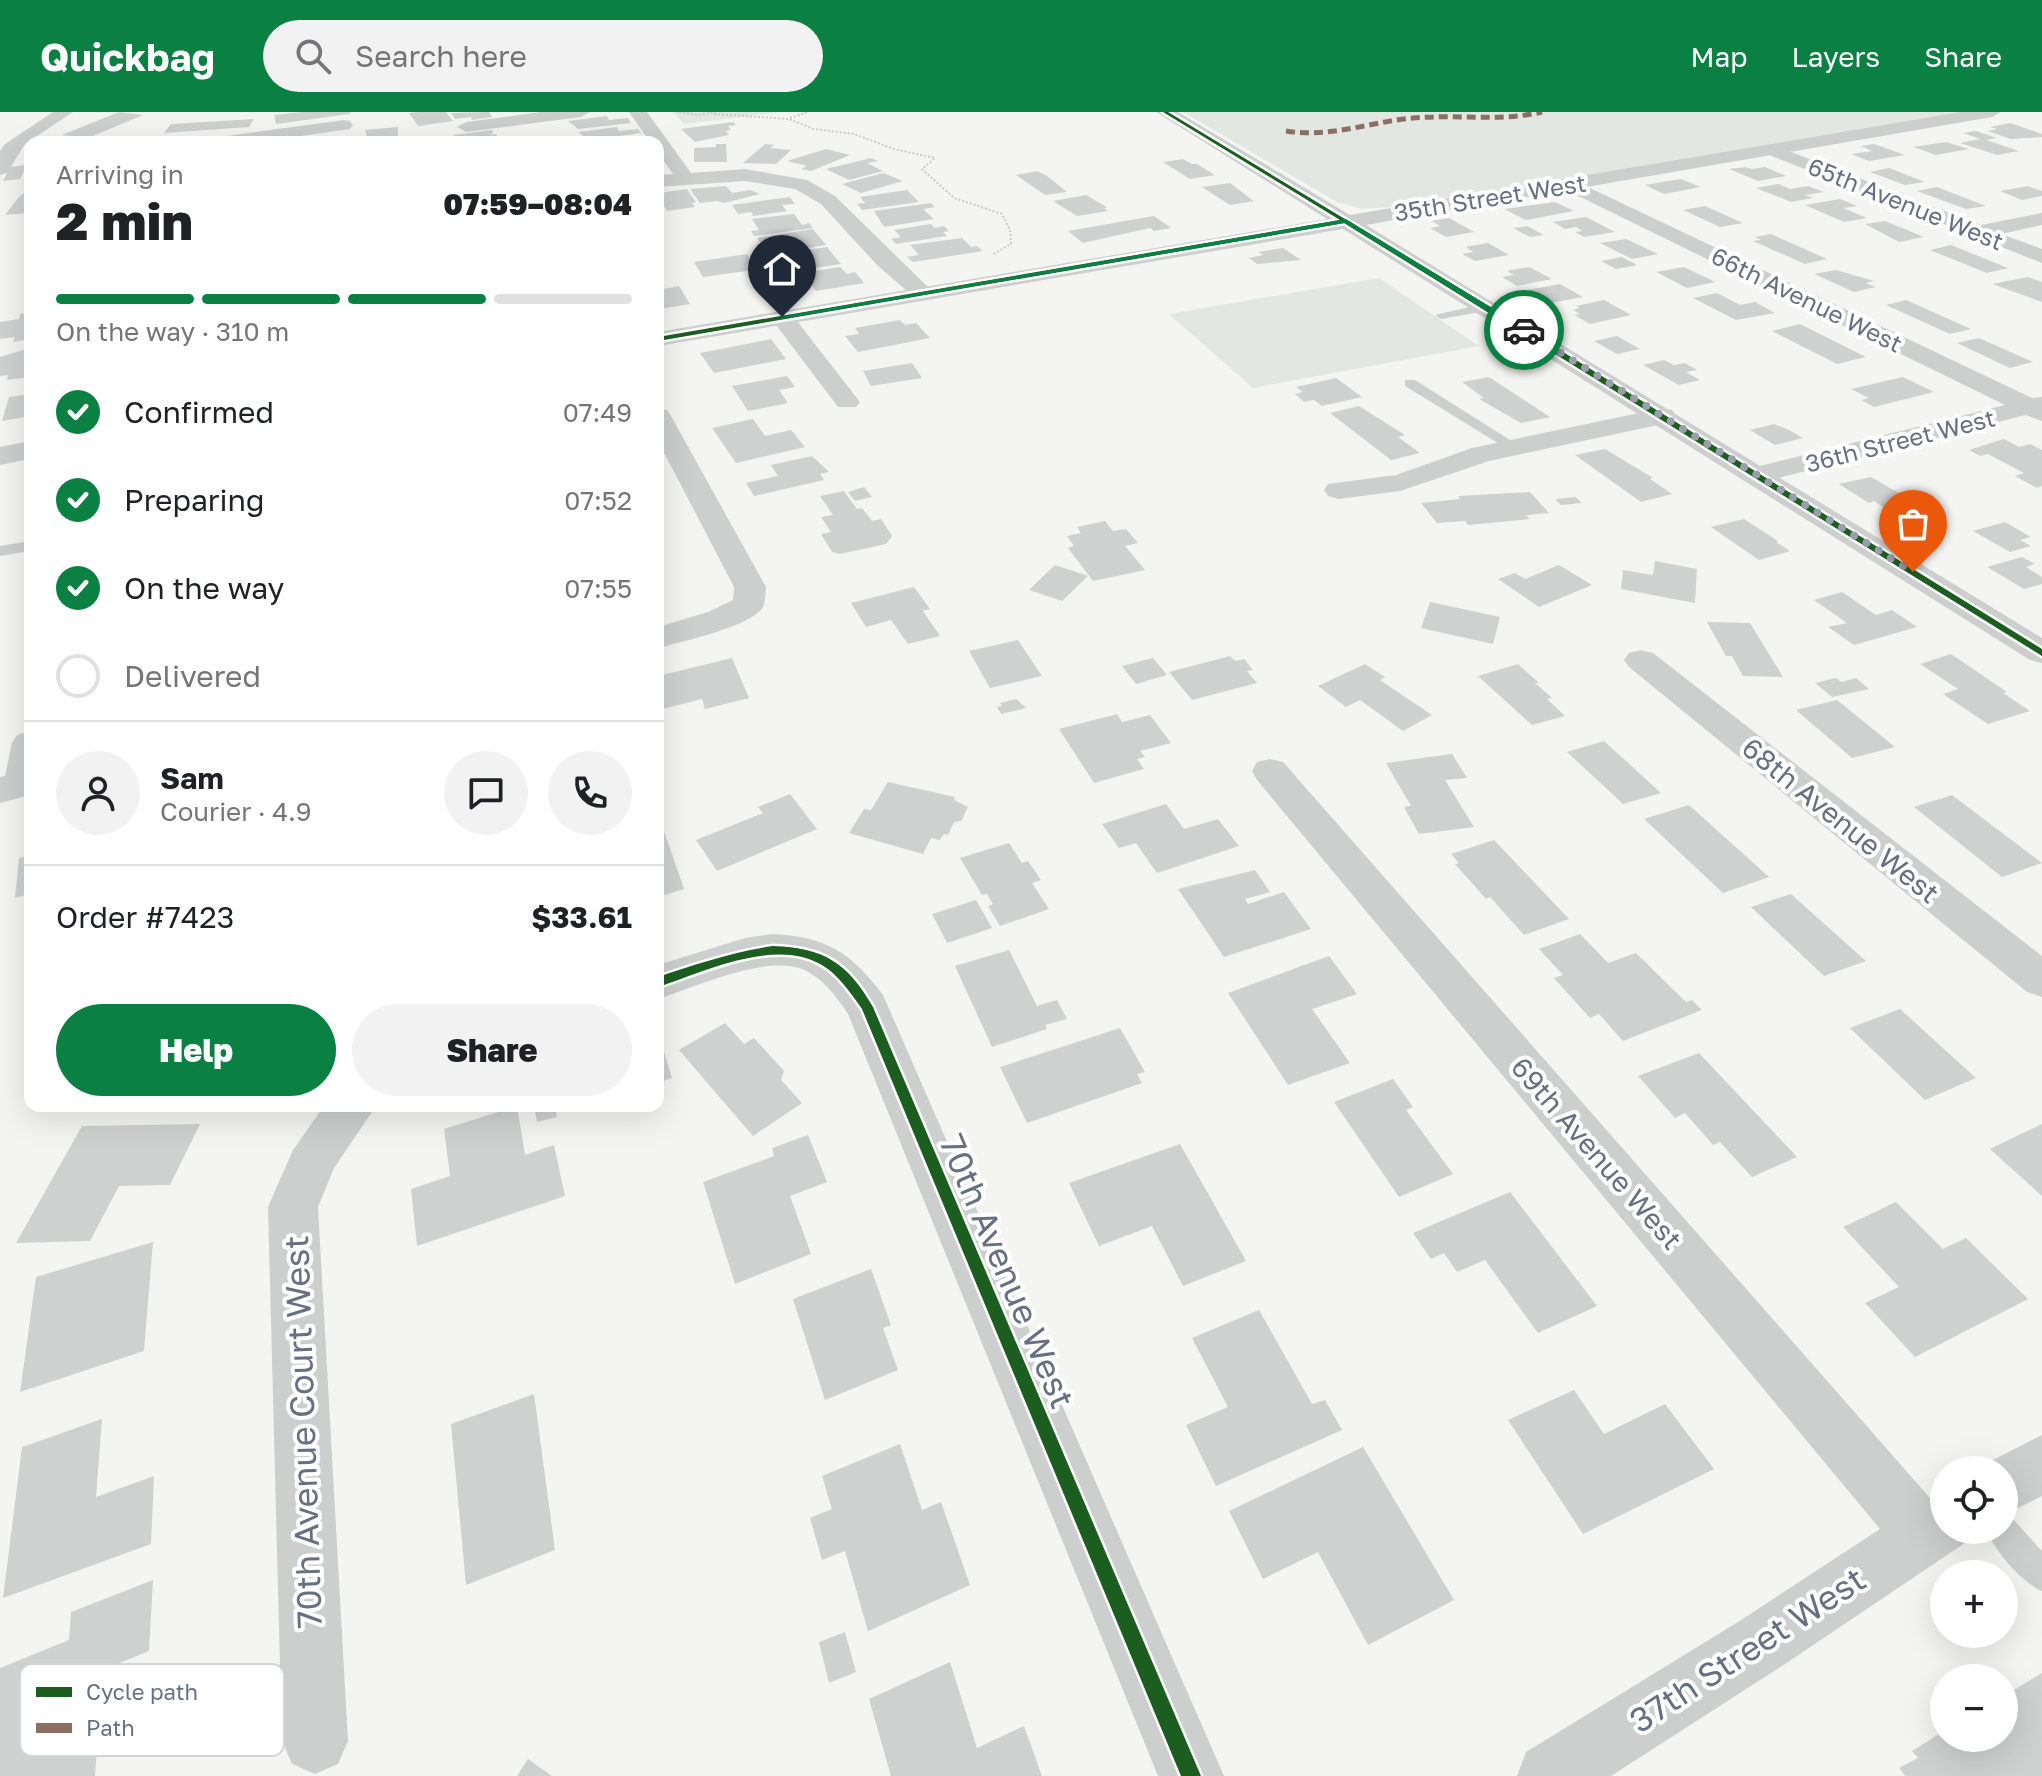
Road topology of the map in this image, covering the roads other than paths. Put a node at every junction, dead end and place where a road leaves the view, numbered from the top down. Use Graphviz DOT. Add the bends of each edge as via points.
graph roads {
  1 [pos="64,112"];
  2 [pos="581,112"];
  3 [pos="638,112"];
  4 [pos="1165,112"];
  5 [pos="1992,112"];
  6 [pos="517,120"];
  7 [pos="344,125"];
  8 [pos="466,127"];
  9 [pos="29,134"];
  10 [pos="263,136"];
  11 [pos="524,136"];
  12 [pos="655,136"];
  13 [pos="24,138"];
  14 [pos="664,149"];
  15 [pos="1770,149"];
  16 [pos="2,157"];
  17 [pos="684,177"];
  18 [pos="664,180"];
  19 [pos="1571,185"];
  20 [pos="2042,219"];
  21 [pos="1346,221"];
  22 [pos="1979,232"];
  23 [pos="2042,257"];
  24 [pos="922,292"];
  25 [pos="1487,307"];
  26 [pos="1441,315"];
  27 [pos="782,317"];
  28 [pos="664,338"];
  29 [pos="1410,383"];
  30 [pos="847,402"];
  31 [pos="2038,408"];
  32 [pos="1663,416"];
  33 [pos="664,427"];
  34 [pos="1514,447"];
  35 [pos="24,451"];
  36 [pos="0,456"];
  37 [pos="1758,475"];
  38 [pos="1338,490"];
  39 [pos="24,547"];
  40 [pos="0,551"];
  41 [pos="664,636"];
  42 [pos="2042,653"];
  43 [pos="1641,660"];
  44 [pos="1270,771"];
  45 [pos="24,774"];
  46 [pos="0,790"];
  47 [pos="664,980"];
  48 [pos="2042,980"];
  49 [pos="341,1119"];
  50 [pos="2042,1464"];
  51 [pos="2018,1478"];
  52 [pos="1930,1523"];
  53 [pos="1930,1531"];
  54 [pos="2014,1544"];
  55 [pos="2042,1575"];
  56 [pos="315,1741"];
  57 [pos="1191,1776"];
  58 [pos="1550,1776"];
  1 -- 9 [label="street"];
  2 -- 6 [label="street"];
  3 -- 12 [label="street"];
  4 -- 21 [label="street"];
  5 -- 15 [label="street, 35th Street West"];
  6 -- 8 [label="street"];
  6 -- 11 [label="street"];
  7 -- 10 [label="street"];
  13 -- 16 [label="street"];
  14 -- 17 [label="street"];
  15 -- 19 [label="street, 35th Street West"];
  15 -- 22 [label="street, 65th Avenue West"];
  17 -- 18 [label="street"];
  17 -- 24 [label="street" via="745,175 800,184 828,200"];
  19 -- 21 [label="street, 35th Street West"];
  19 -- 31 [label="street, 66th Avenue West"];
  20 -- 22 [label="street"];
  21 -- 24 [label="street, 35th Street West"];
  21 -- 25 [label="street"];
  22 -- 23 [label="street, 65th Avenue West"];
  24 -- 27 [label="street, 35th Street West"];
  25 -- 26 [label="lane"];
  25 -- 32 [label="street"];
  27 -- 28 [label="street, 35th Street West"];
  27 -- 30 [label="street"];
  29 -- 34 [label="lane"];
  31 -- 37 [label="street, 36th Street West"];
  32 -- 34 [label="street"];
  32 -- 37 [label="street"];
  33 -- 41 [label="street" via="750,587 748,605"];
  34 -- 38 [label="street" via="1400,483"];
  35 -- 36 [label="street"];
  37 -- 42 [label="street"];
  39 -- 40 [label="lane"];
  43 -- 48 [label="street, 68th Avenue West"];
  44 -- 52 [label="street, 69th Avenue West"];
  45 -- 46 [label="street" via="22,785"];
  47 -- 57 [label="street, 70th Avenue West" via="763,949 788,949 837,968 853,982"];
  49 -- 56 [label="street, 70th Avenue Court West" via="306,1168 293,1207"];
  50 -- 51 [label="street"];
  53 -- 58 [label="street, 37th Street West"];
  54 -- 55 [label="lane"];
}
